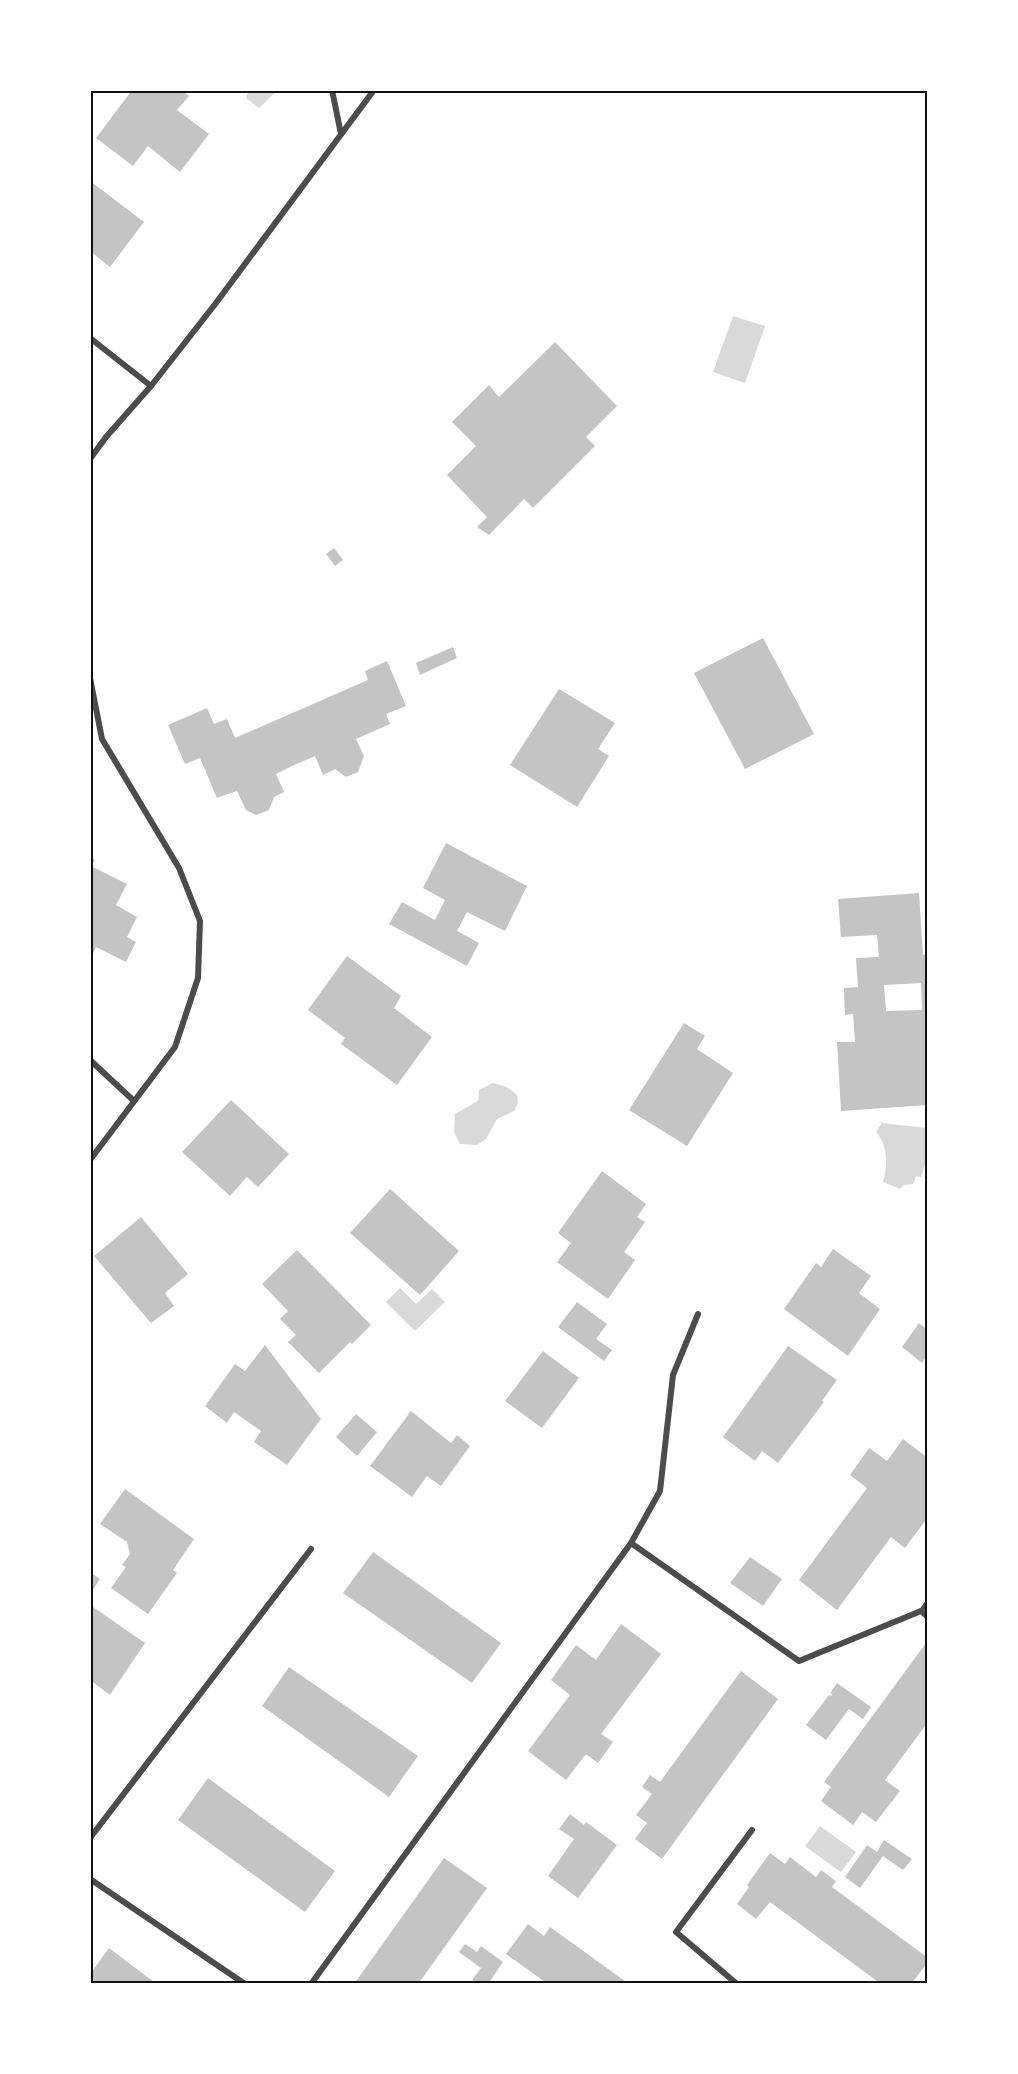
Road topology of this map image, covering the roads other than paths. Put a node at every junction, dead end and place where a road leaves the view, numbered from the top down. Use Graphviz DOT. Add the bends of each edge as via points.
graph roads {
  1 [pos="332,90"];
  2 [pos="374,90"];
  3 [pos="341,134"];
  4 [pos="90,338"];
  5 [pos="151,386"];
  6 [pos="90,459"];
  7 [pos="90,678"];
  8 [pos="90,1060"];
  9 [pos="134,1101"];
  10 [pos="90,1160"];
  11 [pos="698,1314"];
  12 [pos="632,1544"];
  13 [pos="311,1549"];
  14 [pos="928,1600"];
  15 [pos="921,1611"];
  16 [pos="928,1617"];
  17 [pos="752,1830"];
  18 [pos="90,1838"];
  19 [pos="90,1879"];
  20 [pos="245,1984"];
  21 [pos="310,1984"];
  22 [pos="736,1984"];
  1 -- 3 [label="street"];
  2 -- 3 [label="street"];
  3 -- 5 [label="street"];
  4 -- 5 [label="street"];
  5 -- 6 [label="street"];
  7 -- 9 [label="street" via="102,739 179,868 200,921 198,978 175,1047"];
  8 -- 9 [label="street"];
  9 -- 10 [label="street"];
  11 -- 12 [label="street" via="674,1376 660,1491"];
  12 -- 15 [label="street" via="799,1661"];
  12 -- 21 [label="street"];
  13 -- 18 [label="street"];
  14 -- 15 [label="lane"];
  15 -- 16 [label="street"];
  17 -- 22 [label="street" via="676,1932"];
  19 -- 20 [label="street"];
}
